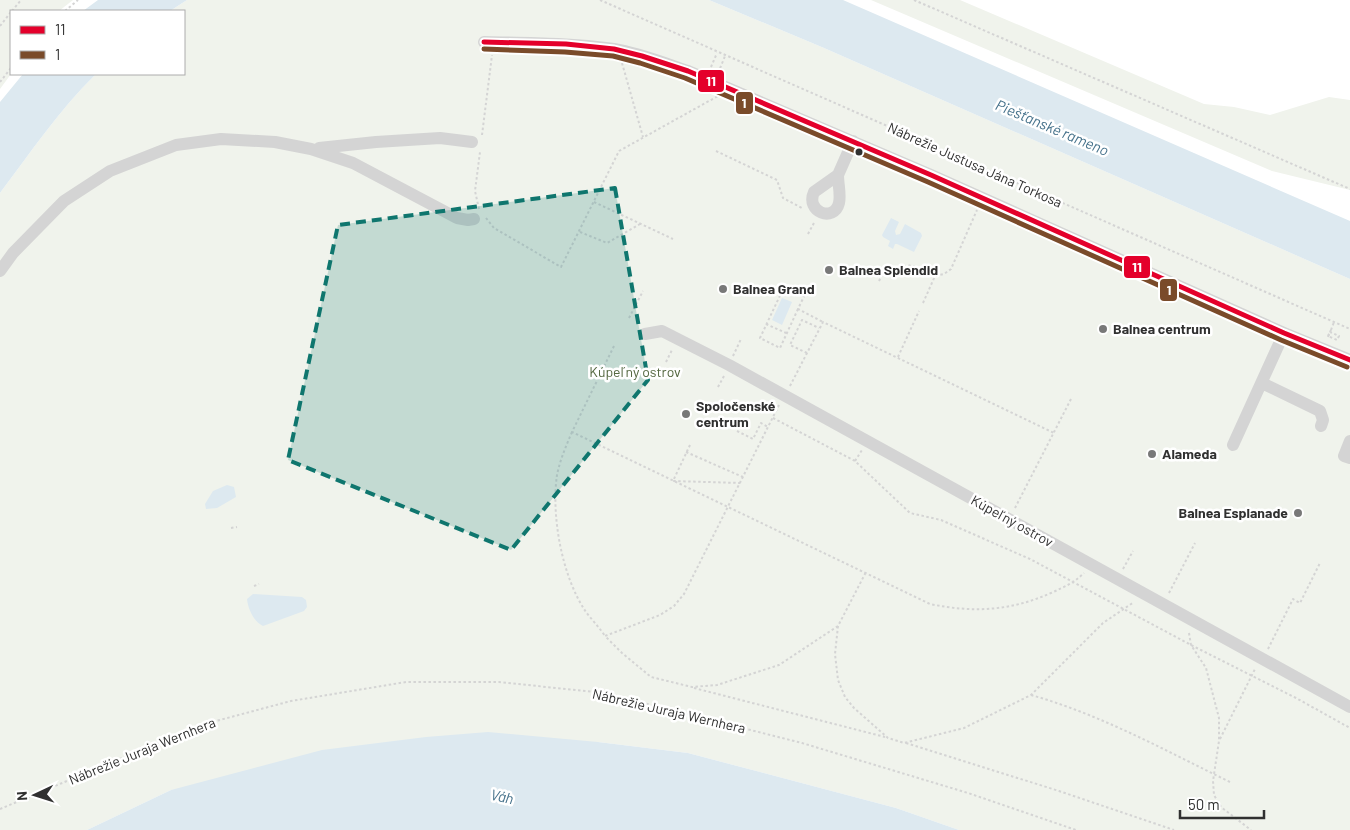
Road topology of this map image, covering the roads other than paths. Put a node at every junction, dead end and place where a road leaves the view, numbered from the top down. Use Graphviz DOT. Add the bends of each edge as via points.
graph roads {
  1 [pos="489,44"];
  2 [pos="853,141"];
  3 [pos="476,142"];
  4 [pos="311,148"];
  5 [pos="838,175"];
  6 [pos="479,215"];
  7 [pos="0,271"];
  8 [pos="1284,333"];
  9 [pos="645,334"];
  10 [pos="1350,360"];
  11 [pos="1262,383"];
  12 [pos="1321,426"];
  13 [pos="1350,441"];
  14 [pos="1233,445"];
  15 [pos="1350,458"];
  16 [pos="1350,706"];
  1 -- 2 [label="street" via="568,44 616,49 706,78"];
  2 -- 5 [label="street"];
  2 -- 8 [label="street"];
  3 -- 4 [label="street" via="440,138"];
  4 -- 6 [label="street" via="353,163 457,218 468,220"];
  4 -- 7 [label="street" via="275,142 221,140 176,146 110,171 64,201 13,253"];
  8 -- 10 [label="street"];
  8 -- 11 [label="street"];
  9 -- 16 [label="street, Kúpeľný ostrov" via="662,331"];
  11 -- 12 [label="street" via="1320,411"];
  11 -- 14 [label="street"];
  13 -- 15 [label="street" via="1344,456"];
}
